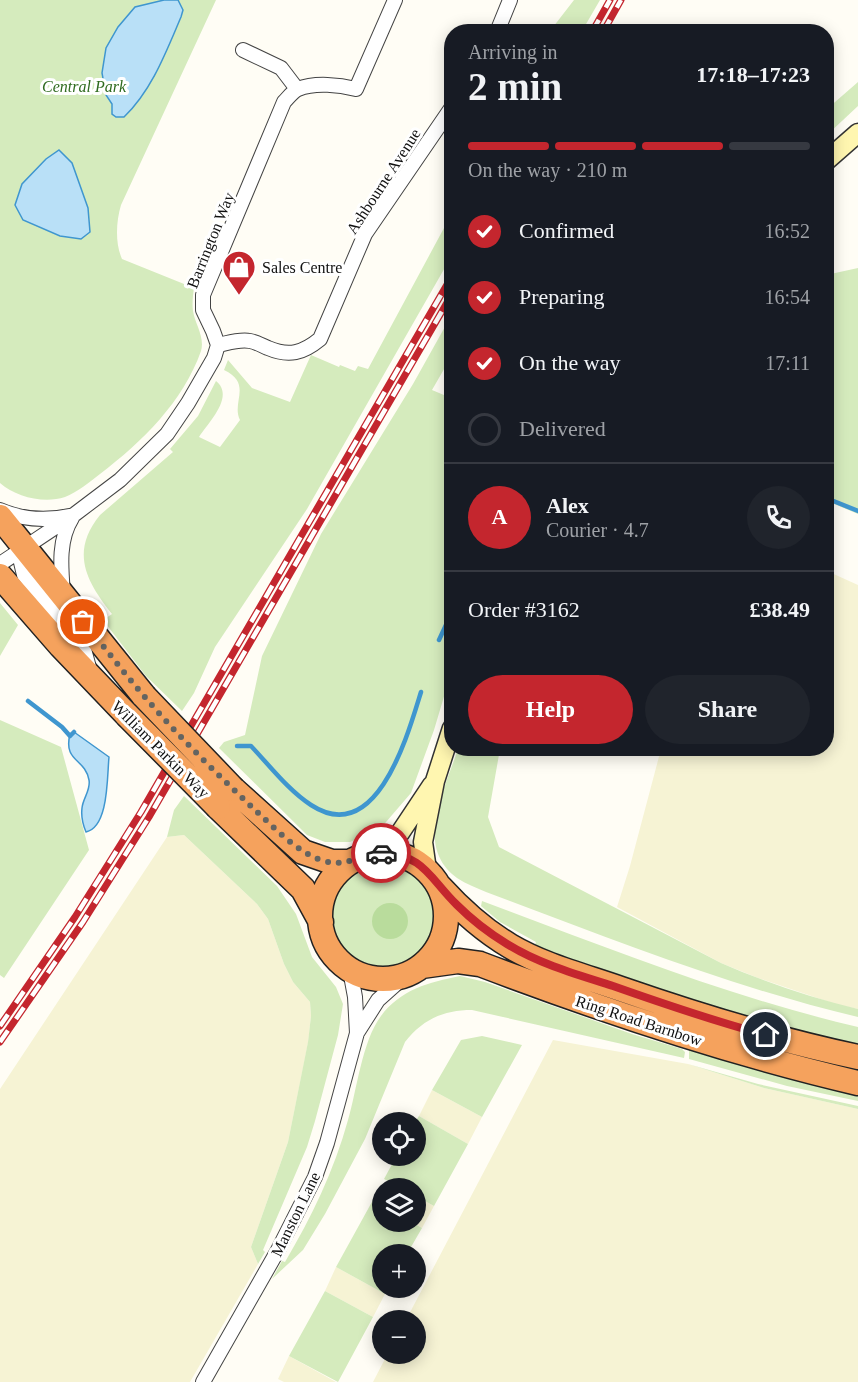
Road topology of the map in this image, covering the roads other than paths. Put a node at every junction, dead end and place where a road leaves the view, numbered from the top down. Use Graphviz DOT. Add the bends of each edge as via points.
graph roads {
  1 [pos="395,0"];
  2 [pos="510,0"];
  3 [pos="500,24"];
  4 [pos="243,50"];
  5 [pos="297,89"];
  6 [pos="444,118"];
  7 [pos="858,133"];
  8 [pos="834,154"];
  9 [pos="218,345"];
  10 [pos="0,510"];
  11 [pos="75,514"];
  12 [pos="0,517"];
  13 [pos="22,551"];
  14 [pos="0,564"];
  15 [pos="0,576"];
  16 [pos="63,596"];
  17 [pos="93,681"];
  18 [pos="444,753"];
  19 [pos="435,781"];
  20 [pos="375,853"];
  21 [pos="350,862"];
  22 [pos="434,879"];
  23 [pos="321,922"];
  24 [pos="350,970"];
  25 [pos="414,970"];
  26 [pos="357,1032"];
  27 [pos="858,1058"];
  28 [pos="858,1083"];
  29 [pos="203,1382"];
  1 -- 5 [label="street" via="356,89 337,84"];
  2 -- 3 [label="street"];
  4 -- 5 [label="street" via="281,68"];
  5 -- 9 [label="street, Barrington Way" via="284,102 203,295 203,310"];
  6 -- 9 [label="street, Ashbourne Avenue" via="365,234 320,339 308,350 295,354 279,353 252,341"];
  7 -- 8 [label="street"];
  9 -- 11 [label="street" via="167,434 120,480"];
  10 -- 11 [label="street" via="38,519"];
  11 -- 13 [label="street"];
  11 -- 16 [label="street" via="66,528 62,546"];
  12 -- 13 [label="highway, William Parkin Way"];
  13 -- 14 [label="street"];
  13 -- 16 [label="highway, William Parkin Way"];
  13 -- 17 [label="street" via="24,575 84,649"];
  15 -- 17 [label="highway, William Parkin Way"];
  16 -- 21 [label="highway, William Parkin Way, bridge" via="144,696 233,789 303,852 332,862"];
  17 -- 23 [label="highway, William Parkin Way, bridge" via="303,889"];
  18 -- 19 [label="street"];
  19 -- 20 [label="street" via="400,833"];
  19 -- 22 [label="street" via="423,842"];
  20 -- 21 [label="highway"];
  20 -- 22 [label="highway" via="412,859"];
  21 -- 23 [label="highway" via="327,888 321,904"];
  22 -- 25 [label="highway" via="446,911 446,924 435,951"];
  22 -- 27 [label="highway, Ring Road Barnbow" via="492,935 538,960 722,1023"];
  23 -- 24 [label="highway" via="326,941"];
  24 -- 25 [label="highway" via="388,979"];
  24 -- 26 [label="street, Manston Lane"];
  25 -- 26 [label="street, Manston Lane" via="378,1000"];
  25 -- 28 [label="highway, Ring Road Barnbow" via="458,961 480,964 662,1029"];
  26 -- 29 [label="street, Manston Lane" via="315,1177"];
}
